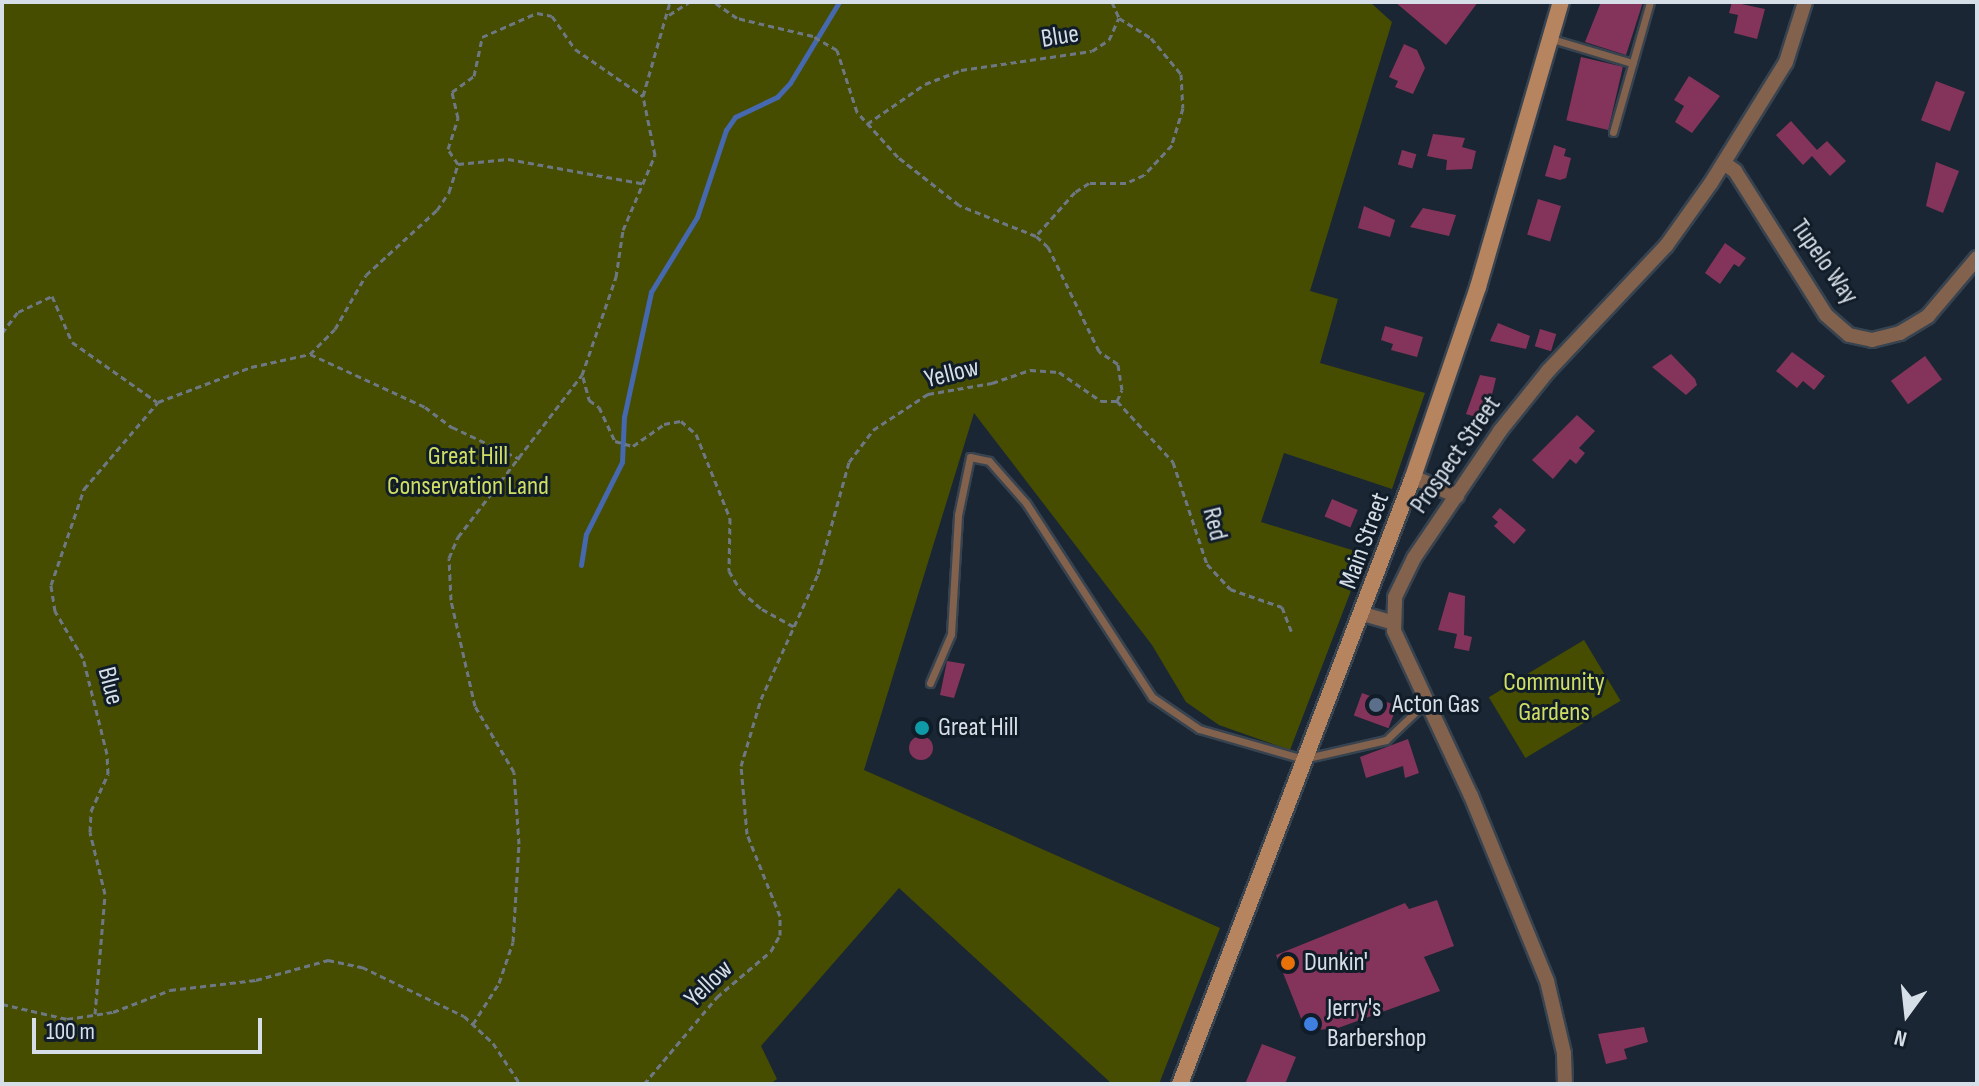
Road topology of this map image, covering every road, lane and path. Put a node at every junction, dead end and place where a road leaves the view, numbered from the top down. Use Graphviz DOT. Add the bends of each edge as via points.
graph roads {
  1 [pos="670,2"];
  2 [pos="689,2"];
  3 [pos="714,2"];
  4 [pos="1112,2"];
  5 [pos="1561,2"];
  6 [pos="1650,2"];
  7 [pos="1805,2"];
  8 [pos="668,16"];
  9 [pos="1119,18"];
  10 [pos="1550,38"];
  11 [pos="1632,63"];
  12 [pos="643,96"];
  13 [pos="867,124"];
  14 [pos="1613,132"];
  15 [pos="1724,163"];
  16 [pos="458,164"];
  17 [pos="646,184"];
  18 [pos="1036,236"];
  19 [pos="1977,258"];
  20 [pos="2,333"];
  21 [pos="310,354"];
  22 [pos="582,375"];
  23 [pos="1117,401"];
  24 [pos="158,402"];
  25 [pos="520,459"];
  26 [pos="1413,477"];
  27 [pos="1457,496"];
  28 [pos="1363,614"];
  29 [pos="1394,623"];
  30 [pos="795,627"];
  31 [pos="1291,631"];
  32 [pos="930,683"];
  33 [pos="1428,700"];
  34 [pos="1303,759"];
  35 [pos="2,1004"];
  36 [pos="95,1014"];
  37 [pos="473,1024"];
  38 [pos="517,1083"];
  39 [pos="644,1084"];
  40 [pos="1180,1084"];
  41 [pos="1565,1084"];
  1 -- 8 [label="path"];
  2 -- 8 [label="path"];
  3 -- 13 [label="path" via="750,23 813,36 837,50 857,112"];
  4 -- 9 [label="path"];
  5 -- 10 [label="main road, Main Street"];
  6 -- 11 [label="lane"];
  7 -- 15 [label="street, Prospect Street" via="1786,62"];
  8 -- 12 [label="path"];
  9 -- 13 [label="path, Blue" via="1109,40 1092,51 961,70 925,84"];
  9 -- 18 [label="path" via="1151,38 1181,74 1181,126 1159,163 1144,175 1126,183 1089,183 1051,215"];
  10 -- 11 [label="lane"];
  10 -- 26 [label="main road, Main Street" via="1478,287"];
  11 -- 14 [label="lane"];
  12 -- 16 [label="path" via="575,49 552,16 537,13 482,37 474,76 452,92 458,118 448,149"];
  12 -- 17 [label="path" via="655,155"];
  13 -- 18 [label="path" via="898,157 959,205"];
  15 -- 19 [label="street, Tupelo Way" via="1735,171 1826,315 1849,335 1872,340 1919,322"];
  15 -- 27 [label="street, Prospect Street" via="1666,246 1548,371"];
  16 -- 17 [label="path" via="508,159"];
  16 -- 21 [label="path" via="437,210 366,275 349,311"];
  17 -- 22 [label="path" via="623,230 616,277"];
  18 -- 23 [label="path" via="1059,268 1099,351 1118,364 1122,390"];
  20 -- 24 [label="path" via="18,312 52,296 72,342"];
  21 -- 24 [label="path, Blue" via="251,367"];
  21 -- 25 [label="path" via="425,407 452,427"];
  22 -- 25 [label="path"];
  22 -- 30 [label="path" via="589,400 599,407 615,441 633,446 664,424 681,421 696,434 730,518 729,571 741,591 762,609"];
  23 -- 30 [label="path, Yellow" via="1101,401 1059,372 1030,370 928,394 897,410 873,430 844,472 818,574"];
  23 -- 31 [label="path, Red" via="1173,462 1207,564 1230,589 1282,607"];
  24 -- 36 [label="path, Blue" via="84,489 51,585 55,611 83,658 107,754 108,774 91,811 90,832 105,894"];
  25 -- 37 [label="path" via="458,537 449,558 451,600 475,706 514,772 519,844 513,942 499,983"];
  26 -- 27 [label="street"];
  26 -- 28 [label="main road, Main Street"];
  27 -- 29 [label="street, Prospect Street" via="1414,558 1395,597"];
  28 -- 29 [label="street"];
  28 -- 34 [label="main road, Main Street"];
  29 -- 33 [label="street"];
  30 -- 39 [label="path, Yellow" via="749,730 741,766 747,834 780,916 780,935 771,951 717,997"];
  32 -- 34 [label="lane" via="951,634 958,515 970,457 989,461 1026,503 1152,697 1199,729"];
  33 -- 34 [label="lane" via="1386,740"];
  33 -- 41 [label="street" via="1547,981 1564,1053"];
  34 -- 40 [label="main road, Main Street"];
  35 -- 36 [label="path" via="67,1019"];
  36 -- 37 [label="path" via="141,1005 170,990 256,980 328,960 362,967 433,998"];
  37 -- 38 [label="path" via="493,1043"];
}
